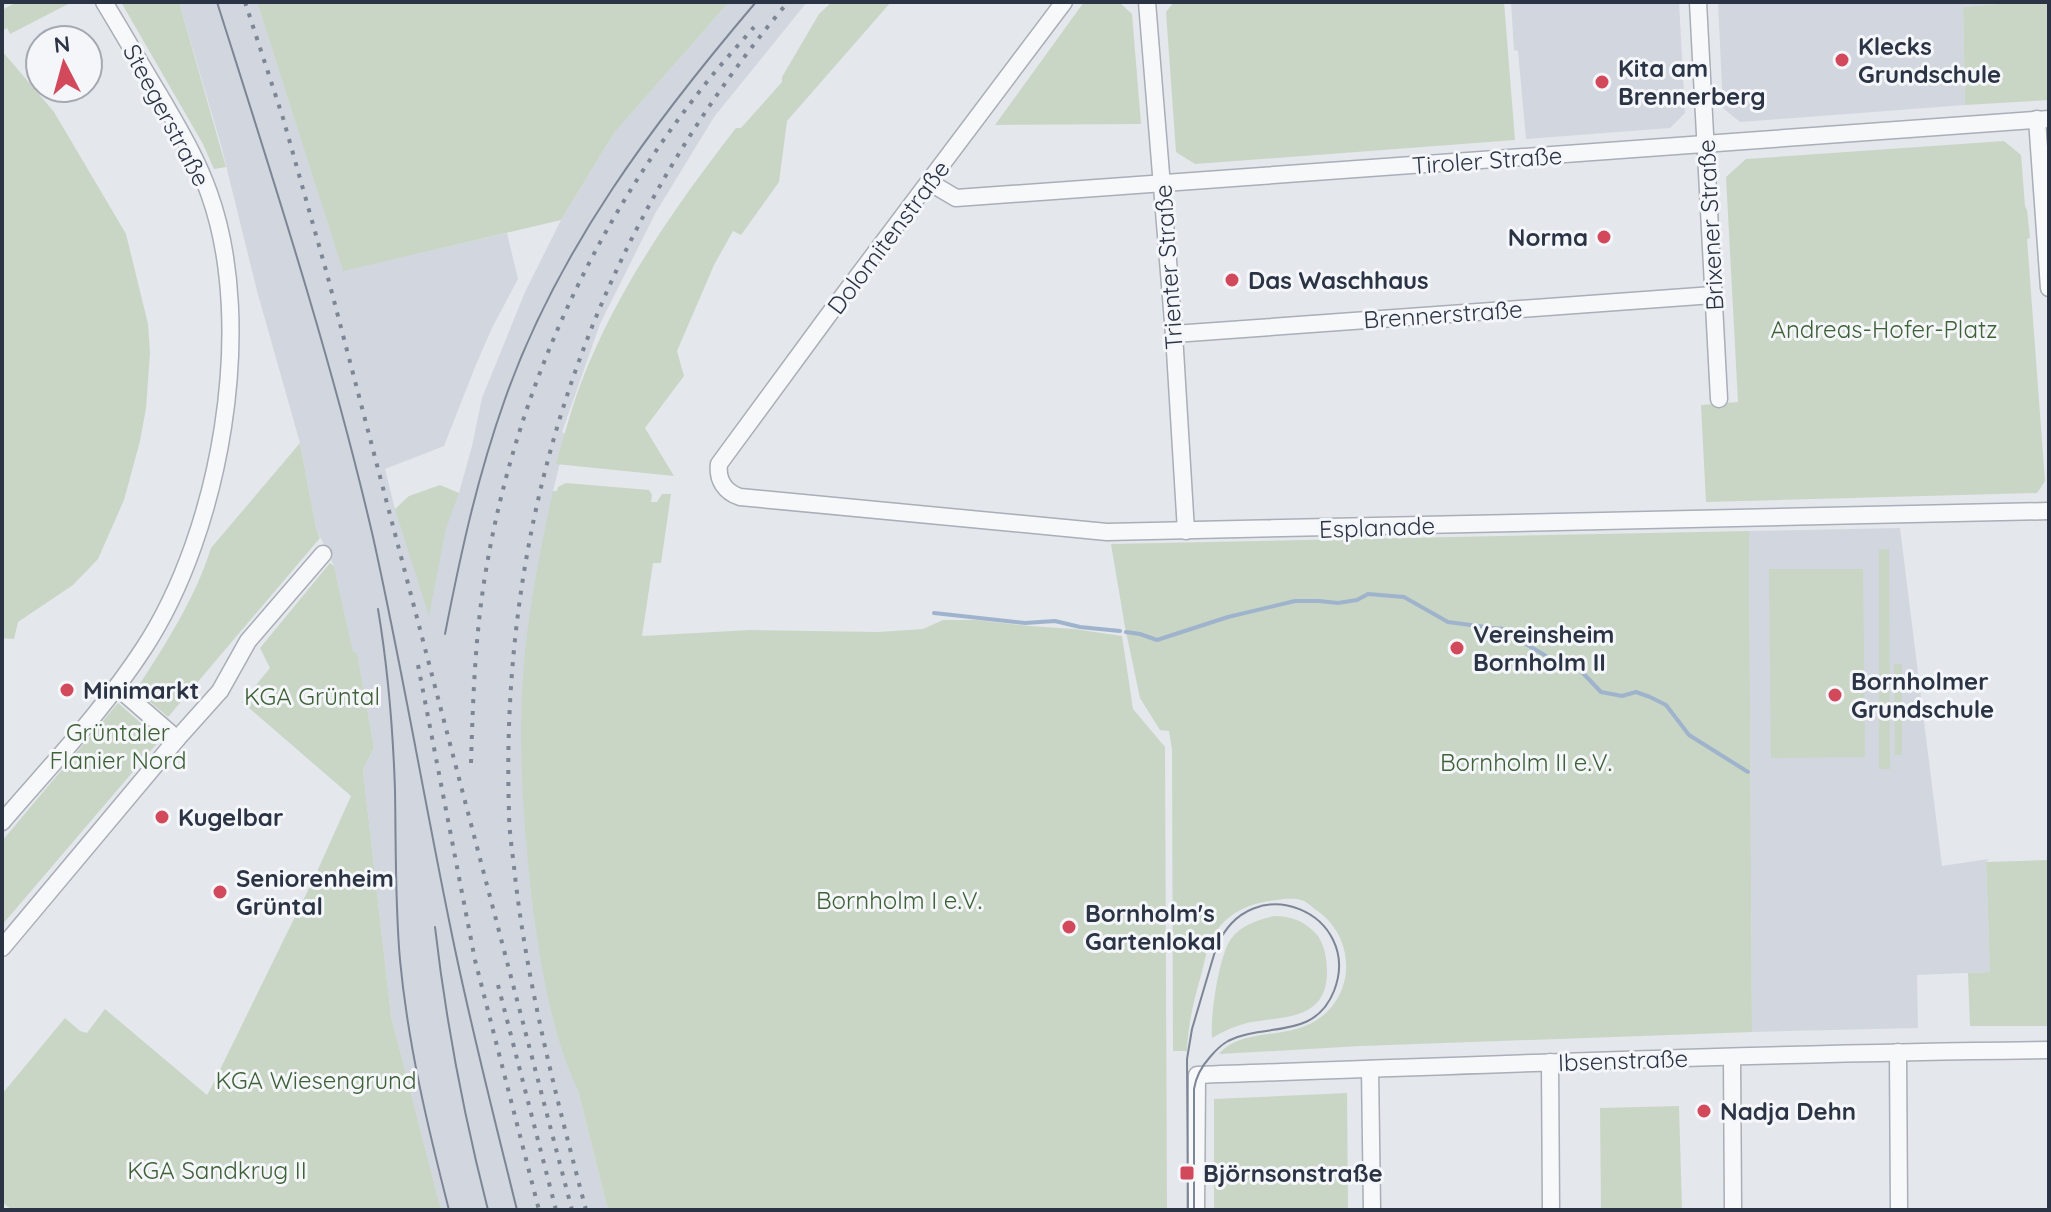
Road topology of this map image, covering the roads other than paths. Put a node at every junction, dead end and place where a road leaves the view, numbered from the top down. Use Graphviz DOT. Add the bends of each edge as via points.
graph roads {
  1 [pos="104,2"];
  2 [pos="1064,2"];
  3 [pos="1147,2"];
  4 [pos="1698,2"];
  5 [pos="2043,119"];
  6 [pos="1705,144"];
  7 [pos="929,182"];
  8 [pos="1163,184"];
  9 [pos="2048,269"];
  10 [pos="2049,288"];
  11 [pos="1713,295"];
  12 [pos="1174,334"];
  13 [pos="1719,399"];
  14 [pos="718,475"];
  15 [pos="2049,511"];
  16 [pos="1186,531"];
  17 [pos="323,554"];
  18 [pos="117,687"];
  19 [pos="177,739"];
  20 [pos="2,822"];
  21 [pos="2,948"];
  22 [pos="2049,1050"];
  23 [pos="1898,1052"];
  24 [pos="1732,1057"];
  25 [pos="1550,1062"];
  26 [pos="1370,1069"];
  27 [pos="1196,1210"];
  28 [pos="1372,1210"];
  29 [pos="1551,1210"];
  30 [pos="1733,1210"];
  31 [pos="1899,1210"];
  1 -- 18 [label="street, Steegerstraße" via="199,167 218,226 230,304 223,430 197,534 169,602"];
  2 -- 7 [label="street, Dolomitenstraße"];
  3 -- 8 [label="street, Trienter Straße"];
  4 -- 6 [label="street, Brixener Straße"];
  5 -- 6 [label="street, Tiroler Straße"];
  5 -- 9 [label="street"];
  6 -- 8 [label="street, Tiroler Straße"];
  6 -- 11 [label="street, Brixener Straße"];
  7 -- 8 [label="street, Tiroler Straße" via="956,198"];
  7 -- 14 [label="street, Dolomitenstraße" via="719,464"];
  8 -- 12 [label="street, Trienter Straße"];
  9 -- 10 [label="street"];
  11 -- 12 [label="street, Brennerstraße"];
  11 -- 13 [label="street, Brixener Straße"];
  12 -- 16 [label="street, Trienter Straße"];
  14 -- 16 [label="street, Esplanade" via="731,494 740,497 1107,532"];
  15 -- 16 [label="street, Esplanade"];
  17 -- 19 [label="street" via="248,641 220,691"];
  18 -- 19 [label="street"];
  18 -- 20 [label="street, Steegerstraße"];
  19 -- 21 [label="street"];
  22 -- 23 [label="street, Ibsenstraße"];
  23 -- 24 [label="street, Ibsenstraße"];
  23 -- 31 [label="street"];
  24 -- 25 [label="street, Ibsenstraße"];
  24 -- 30 [label="street"];
  25 -- 26 [label="street, Ibsenstraße"];
  25 -- 29 [label="street"];
  26 -- 27 [label="street, Ibsenstraße" via="1197,1075"];
  26 -- 28 [label="street"];
}
